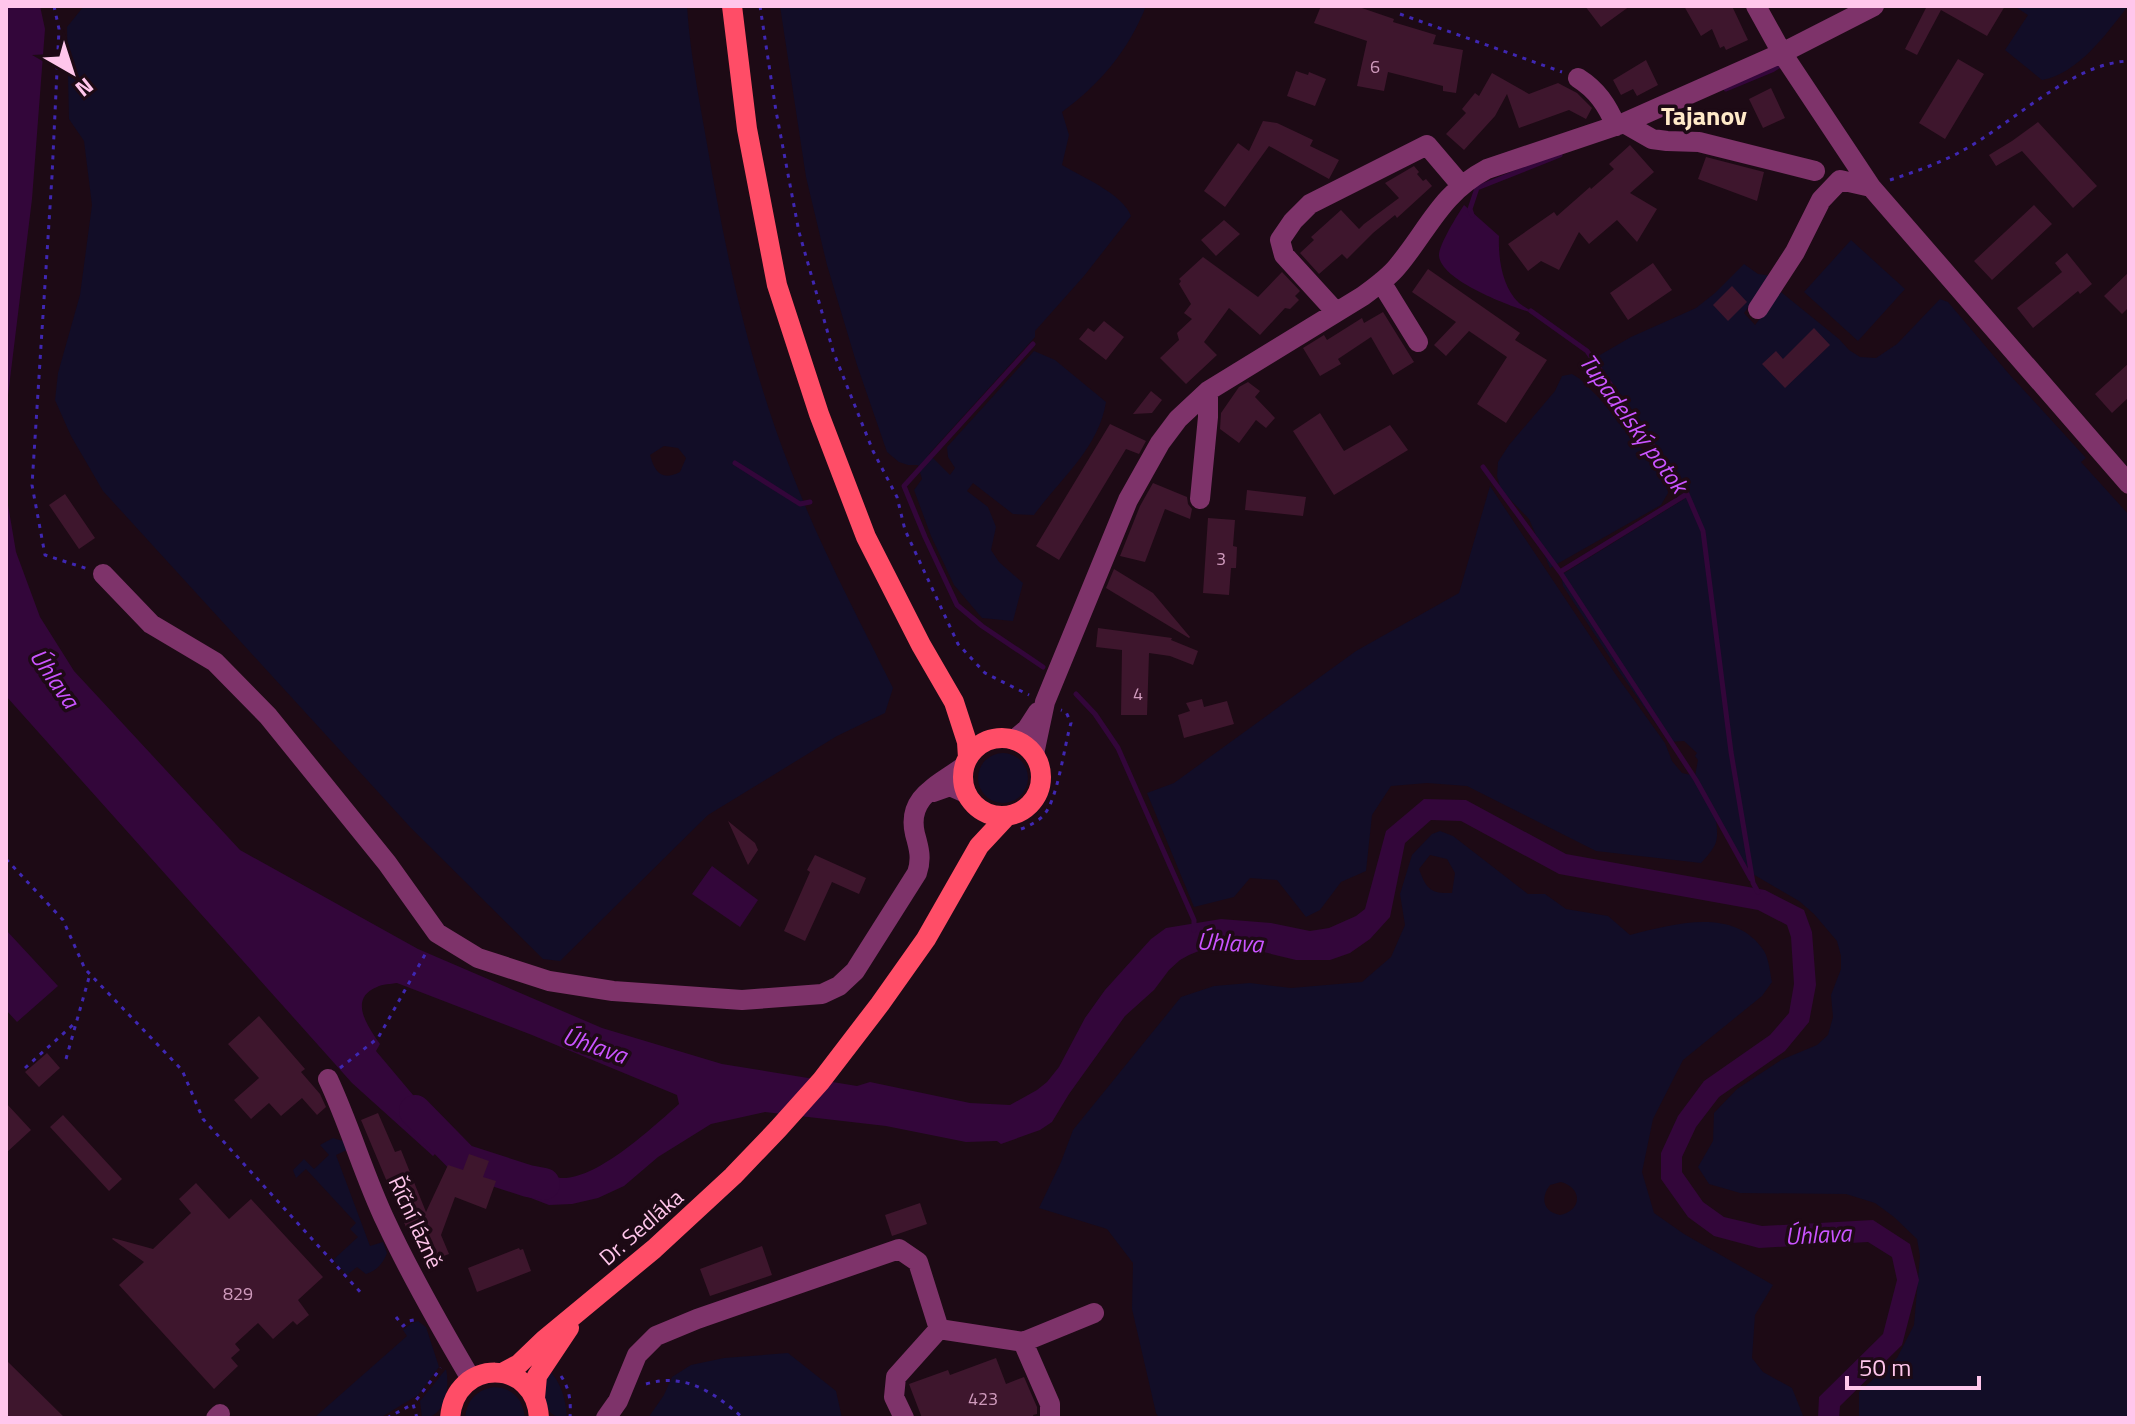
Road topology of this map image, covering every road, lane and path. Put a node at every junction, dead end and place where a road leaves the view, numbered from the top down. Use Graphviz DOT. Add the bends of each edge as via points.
graph roads {
  1 [pos="54,6"];
  2 [pos="732,6"];
  3 [pos="760,6"];
  4 [pos="1756,6"];
  5 [pos="1874,6"];
  6 [pos="1400,14"];
  7 [pos="1782,53"];
  8 [pos="2129,61"];
  9 [pos="1578,78"];
  10 [pos="1620,125"];
  11 [pos="1815,171"];
  12 [pos="1461,185"];
  13 [pos="1871,187"];
  14 [pos="1381,282"];
  15 [pos="1758,309"];
  16 [pos="1336,312"];
  17 [pos="1418,342"];
  18 [pos="1208,391"];
  19 [pos="2129,484"];
  20 [pos="1200,499"];
  21 [pos="103,574"];
  22 [pos="954,702"];
  23 [pos="1045,702"];
  24 [pos="1005,739"];
  25 [pos="1034,754"];
  26 [pos="966,762"];
  27 [pos="926,795"];
  28 [pos="972,801"];
  29 [pos="1008,825"];
  30 [pos="979,846"];
  31 [pos="6,859"];
  32 [pos="429,948"];
  33 [pos="90,974"];
  34 [pos="76,1022"];
  35 [pos="66,1059"];
  36 [pos="344,1065"];
  37 [pos="25,1068"];
  38 [pos="328,1079"];
  39 [pos="362,1294"];
  40 [pos="579,1313"];
  41 [pos="1094,1313"];
  42 [pos="939,1329"];
  43 [pos="1023,1342"];
  44 [pos="458,1358"];
  45 [pos="502,1373"];
  46 [pos="471,1379"];
  47 [pos="645,1385"];
  48 [pos="413,1404"];
  49 [pos="537,1408"];
  50 [pos="387,1418"];
  51 [pos="417,1418"];
  52 [pos="450,1418"];
  53 [pos="606,1418"];
  54 [pos="743,1418"];
  55 [pos="904,1418"];
  56 [pos="1050,1418"];
  1 -- 21 [label="path" via="59,29 32,485 45,555"];
  2 -- 22 [label="main road" via="747,129 777,285 866,537"];
  3 -- 23 [label="path" via="799,232 833,351 897,497 905,530 958,644 985,673"];
  4 -- 7 [label="street"];
  5 -- 7 [label="street"];
  6 -- 9 [label="path"];
  7 -- 10 [label="street"];
  7 -- 13 [label="street"];
  8 -- 13 [label="path" via="2090,69 1961,151"];
  9 -- 10 [label="street" via="1592,87"];
  10 -- 11 [label="street" via="1652,139 1699,142"];
  10 -- 12 [label="street" via="1487,169"];
  12 -- 14 [label="street"];
  12 -- 16 [label="street" via="1427,145 1310,204 1293,221 1280,240 1284,255"];
  13 -- 15 [label="street" via="1840,180 1821,200"];
  13 -- 19 [label="street"];
  14 -- 16 [label="street"];
  14 -- 17 [label="street"];
  16 -- 18 [label="street"];
  18 -- 20 [label="street"];
  18 -- 23 [label="street" via="1160,443 1128,500"];
  21 -- 27 [label="street" via="151,624 215,662 268,716 437,933 478,958 549,981 742,1000 822,994 839,986 855,971 917,873 921,861 914,815"];
  22 -- 24 [label="main road" via="977,726"];
  22 -- 26 [label="main road" via="967,742"];
  23 -- 24 [label="street" via="1027,729"];
  23 -- 25 [label="street"];
  23 -- 29 [label="path" via="1066,712 1071,723 1055,794 1043,816 1024,828"];
  24 -- 25 [label="main road"];
  24 -- 26 [label="main road" via="980,745"];
  25 -- 29 [label="main road" via="1041,771 1036,798"];
  26 -- 27 [label="street"];
  26 -- 28 [label="main road" via="963,774"];
  27 -- 28 [label="street" via="950,786"];
  28 -- 29 [label="main road"];
  28 -- 30 [label="main road"];
  29 -- 30 [label="main road"];
  30 -- 40 [label="main road, Dr. Sedláka" via="926,939 800,1105 733,1176"];
  31 -- 33 [label="path" via="63,920"];
  32 -- 36 [label="path" via="378,1038"];
  33 -- 34 [label="path"];
  33 -- 39 [label="path" via="182,1070 203,1119"];
  34 -- 35 [label="path"];
  34 -- 37 [label="path"];
  38 -- 44 [label="street, Říční lázně" via="384,1219"];
  40 -- 45 [label="main road, Dr. Sedláka"];
  40 -- 49 [label="main road, Dr. Sedláka" via="537,1376"];
  41 -- 43 [label="street"];
  42 -- 43 [label="street"];
  42 -- 53 [label="street" via="918,1262 899,1249 656,1336 637,1355"];
  42 -- 55 [label="street" via="896,1377 894,1397"];
  43 -- 56 [label="street" via="1050,1404"];
  44 -- 46 [label="street, Říční lázně"];
  44 -- 48 [label="path" via="442,1366"];
  45 -- 46 [label="main road, Dr. Sedláka"];
  45 -- 49 [label="main road, Dr. Sedláka" via="522,1381"];
  46 -- 52 [label="main road" via="456,1395"];
  47 -- 54 [label="path" via="682,1380 704,1388"];
  48 -- 50 [label="path"];
  48 -- 51 [label="path"];
}
